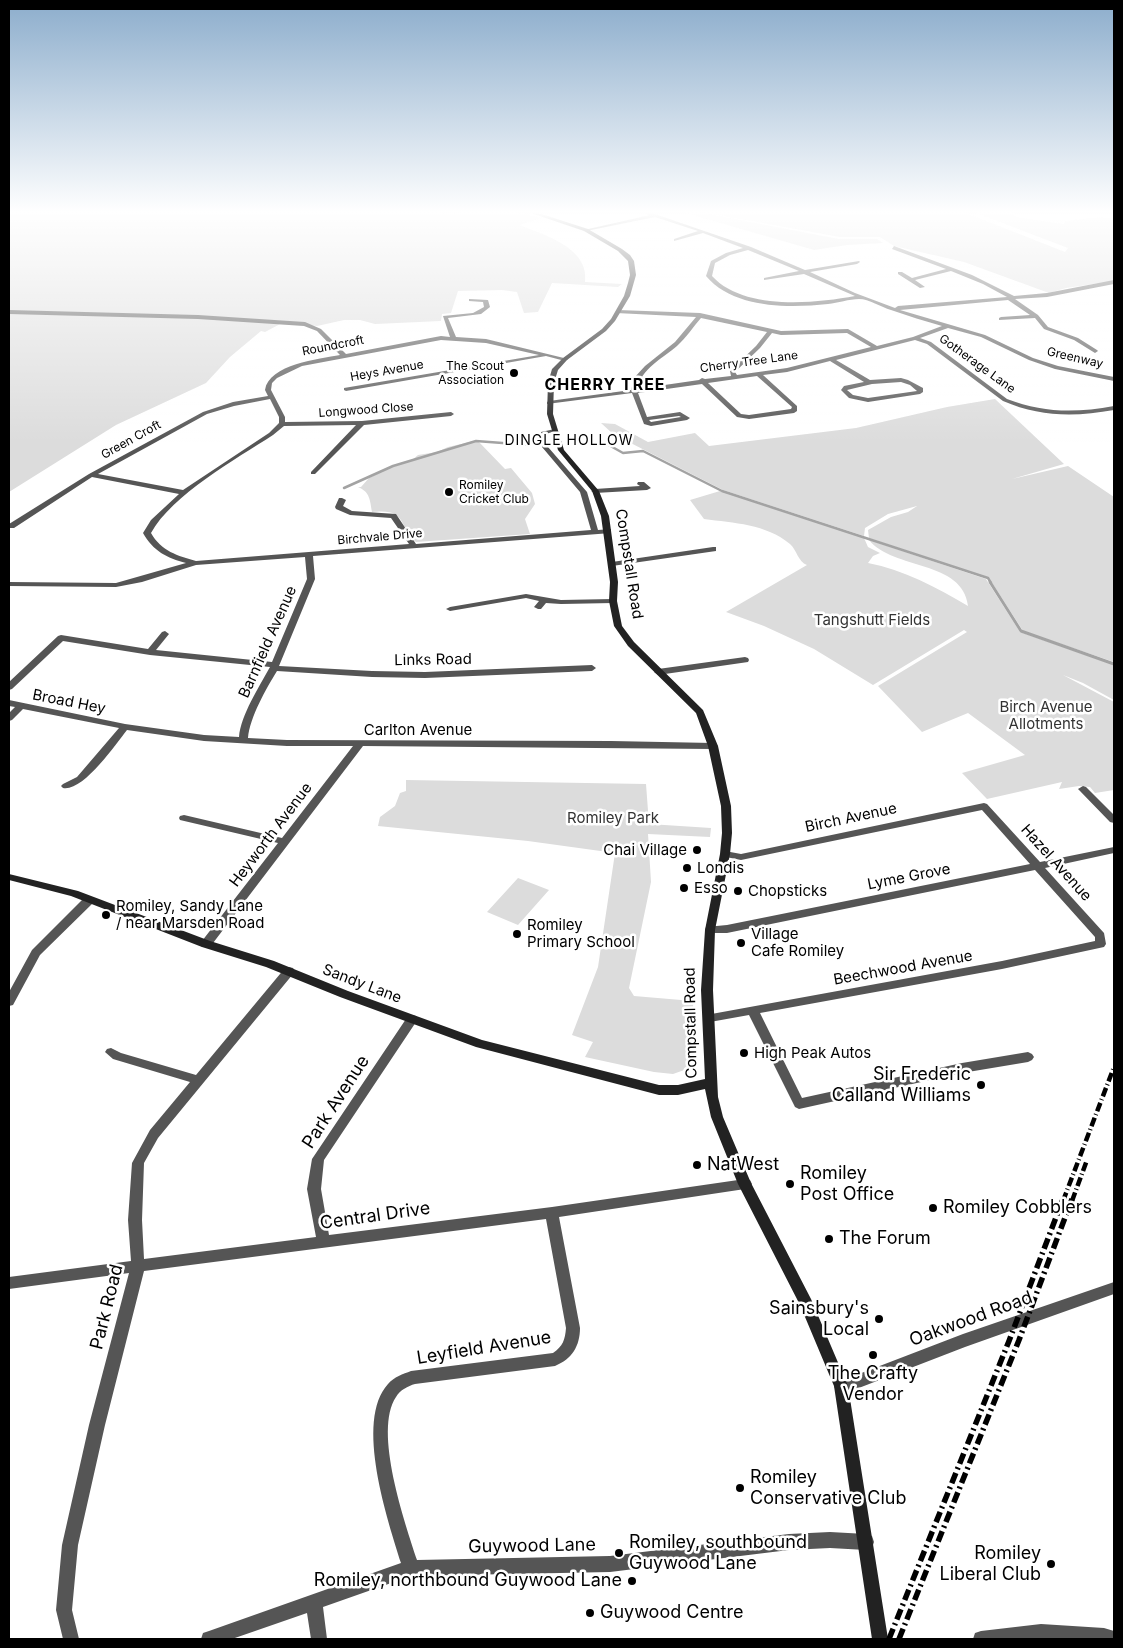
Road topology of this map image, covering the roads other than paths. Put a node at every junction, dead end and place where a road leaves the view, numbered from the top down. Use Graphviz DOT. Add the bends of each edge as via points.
graph roads {
  1 [pos="630,288"];
  2 [pos="721,288"];
  3 [pos="841,288"];
  4 [pos="995,288"];
  5 [pos="1086,288"];
  6 [pos="861,297"];
  7 [pos="1012,298"];
  8 [pos="471,300"];
  9 [pos="892,309"];
  10 [pos="9,312"];
  11 [pos="618,312"];
  12 [pos="700,315"];
  13 [pos="1036,316"];
  14 [pos="1001,319"];
  15 [pos="947,326"];
  16 [pos="770,331"];
  17 [pos="453,338"];
  18 [pos="915,338"];
  19 [pos="876,348"];
  20 [pos="1095,351"];
  21 [pos="344,355"];
  22 [pos="550,355"];
  23 [pos="565,359"];
  24 [pos="831,359"];
  25 [pos="758,374"];
  26 [pos="734,376"];
  27 [pos="1114,379"];
  28 [pos="702,380"];
  29 [pos="871,382"];
  30 [pos="346,389"];
  31 [pos="634,390"];
  32 [pos="271,397"];
  33 [pos="549,403"];
  34 [pos="1114,408"];
  35 [pos="1104,410"];
  36 [pos="451,414"];
  37 [pos="1114,416"];
  38 [pos="645,419"];
  39 [pos="362,423"];
  40 [pos="282,424"];
  41 [pos="553,430"];
  42 [pos="313,472"];
  43 [pos="91,476"];
  44 [pos="657,487"];
  45 [pos="595,491"];
  46 [pos="185,493"];
  47 [pos="342,500"];
  48 [pos="11,526"];
  49 [pos="608,531"];
  50 [pos="595,532"];
  51 [pos="413,545"];
  52 [pos="713,550"];
  53 [pos="309,554"];
  54 [pos="195,562"];
  55 [pos="612,564"];
  56 [pos="9,584"];
  57 [pos="544,600"];
  58 [pos="613,601"];
  59 [pos="538,607"];
  60 [pos="450,609"];
  61 [pos="165,634"];
  62 [pos="150,652"];
  63 [pos="745,660"];
  64 [pos="275,666"];
  65 [pos="592,668"];
  66 [pos="658,672"];
  67 [pos="9,687"];
  68 [pos="9,704"];
  69 [pos="20,707"];
  70 [pos="9,718"];
  71 [pos="125,726"];
  72 [pos="243,740"];
  73 [pos="359,745"];
  74 [pos="713,746"];
  75 [pos="66,786"];
  76 [pos="1083,789"];
  77 [pos="984,806"];
  78 [pos="184,818"];
  79 [pos="1114,820"];
  80 [pos="283,841"];
  81 [pos="1114,850"];
  82 [pos="725,854"];
  83 [pos="1039,866"];
  84 [pos="9,877"];
  85 [pos="89,900"];
  86 [pos="710,930"];
  87 [pos="206,944"];
  88 [pos="1100,944"];
  89 [pos="290,971"];
  90 [pos="9,1002"];
  91 [pos="753,1011"];
  92 [pos="710,1018"];
  93 [pos="412,1019"];
  94 [pos="111,1052"];
  95 [pos="1028,1057"];
  96 [pos="198,1080"];
  97 [pos="710,1083"];
  98 [pos="745,1184"];
  99 [pos="552,1213"];
  100 [pos="323,1242"];
  101 [pos="138,1266"];
  102 [pos="9,1283"];
  103 [pos="1114,1288"];
  104 [pos="841,1386"];
  105 [pos="866,1542"];
  106 [pos="411,1568"];
  107 [pos="314,1603"];
  108 [pos="71,1639"];
  109 [pos="209,1639"];
  110 [pos="319,1639"];
  111 [pos="880,1639"];
  112 [pos="980,1639"];
  113 [pos="1114,1639"];
  1 -- 11 [label="main road, Compstall Road"];
  2 -- 6 [label="street" via="751,298 783,303 837,302"];
  3 -- 6 [label="street, Greenway"];
  4 -- 7 [label="street"];
  5 -- 7 [label="street" via="1047,296"];
  6 -- 9 [label="street, Greenway"];
  7 -- 9 [label="street"];
  7 -- 13 [label="street"];
  8 -- 17 [label="street" via="486,300 487,307 478,313 445,317"];
  9 -- 15 [label="street, Greenway"];
  10 -- 21 [label="street" via="198,317 305,324 319,330"];
  11 -- 12 [label="street"];
  11 -- 23 [label="main road, Compstall Road" via="604,330"];
  12 -- 16 [label="street"];
  12 -- 31 [label="street" via="677,343 640,373"];
  13 -- 14 [label="street"];
  13 -- 20 [label="street" via="1046,328 1076,339"];
  15 -- 18 [label="street, Cherry Tree Lane"];
  15 -- 27 [label="street, Greenway" via="983,336 1056,368"];
  16 -- 19 [label="street" via="848,331"];
  16 -- 26 [label="street" via="732,372"];
  17 -- 21 [label="street, Roundcroft"];
  17 -- 22 [label="street, Roundcroft" via="486,341"];
  18 -- 19 [label="street, Cherry Tree Lane"];
  18 -- 35 [label="street, Gotherage Lane" via="929,343 1005,400 1017,405 1070,415"];
  19 -- 24 [label="street, Cherry Tree Lane"];
  21 -- 32 [label="street, Roundcroft" via="307,362 283,371 269,383"];
  22 -- 23 [label="street, Roundcroft"];
  22 -- 30 [label="street, Heys Avenue"];
  23 -- 33 [label="main road, Compstall Road" via="552,377"];
  24 -- 25 [label="street, Cherry Tree Lane"];
  24 -- 29 [label="street"];
  25 -- 26 [label="street, Cherry Tree Lane"];
  25 -- 28 [label="street" via="795,407 794,411 739,416"];
  26 -- 28 [label="street, Cherry Tree Lane"];
  28 -- 31 [label="street, Cherry Tree Lane"];
  29 -- 29 [label="street" via="902,379 921,389 920,392 868,400 851,397 844,390 852,385"];
  31 -- 33 [label="street, Cherry Tree Lane"];
  31 -- 38 [label="street"];
  32 -- 40 [label="street" via="282,417"];
  32 -- 43 [label="street, Green Croft" via="205,413"];
  33 -- 41 [label="main road, Compstall Road"];
  34 -- 35 [label="street, Gotherage Lane"];
  35 -- 37 [label="street"];
  36 -- 39 [label="street, Longwood Close"];
  38 -- 38 [label="street" via="680,414 688,418 651,424 647,424"];
  39 -- 40 [label="street, Longwood Close"];
  39 -- 42 [label="street"];
  40 -- 46 [label="street"];
  41 -- 45 [label="main road, Compstall Road" via="561,450"];
  41 -- 50 [label="street, Compstall Road" via="543,432 545,447 583,492"];
  43 -- 46 [label="street"];
  43 -- 48 [label="street, Green Croft"];
  44 -- 45 [label="street"];
  45 -- 49 [label="main road, Compstall Road"];
  46 -- 54 [label="street" via="157,515 146,533 164,551 181,560"];
  47 -- 51 [label="street" via="339,507 350,513 393,516"];
  49 -- 50 [label="street, Birchvale Drive"];
  49 -- 55 [label="main road, Compstall Road"];
  50 -- 51 [label="street, Birchvale Drive"];
  51 -- 53 [label="street, Birchvale Drive"];
  52 -- 55 [label="street"];
  53 -- 54 [label="street, Birchvale Drive"];
  53 -- 64 [label="street, Barnfield Avenue" via="311,579"];
  54 -- 56 [label="street, Birchvale Drive" via="116,584"];
  55 -- 58 [label="main road, Compstall Road"];
  57 -- 58 [label="street"];
  57 -- 59 [label="street"];
  57 -- 60 [label="street" via="526,596"];
  58 -- 66 [label="main road, Compstall Road" via="618,626"];
  61 -- 62 [label="street"];
  62 -- 64 [label="street, Links Road"];
  62 -- 67 [label="street, Links Road" via="61,638"];
  63 -- 66 [label="street"];
  64 -- 65 [label="street, Links Road" via="425,675"];
  64 -- 72 [label="street, Barnfield Avenue" via="244,729"];
  66 -- 74 [label="main road, Compstall Road" via="700,712"];
  68 -- 69 [label="street, Broad Hey"];
  69 -- 70 [label="street"];
  69 -- 71 [label="street, Broad Hey"];
  71 -- 72 [label="street, Carlton Avenue" via="204,738"];
  71 -- 75 [label="street" via="80,779"];
  72 -- 73 [label="street, Carlton Avenue"];
  73 -- 74 [label="street, Carlton Avenue"];
  73 -- 80 [label="street, Heyworth Avenue"];
  74 -- 82 [label="main road, Compstall Road" via="726,806"];
  76 -- 79 [label="street"];
  77 -- 82 [label="street, Birch Avenue" via="740,857"];
  77 -- 83 [label="street, Hazel Avenue"];
  78 -- 80 [label="street"];
  80 -- 87 [label="street, Heyworth Avenue"];
  81 -- 83 [label="street, Lyme Grove"];
  82 -- 86 [label="main road, Compstall Road"];
  83 -- 86 [label="street, Lyme Grove"];
  83 -- 88 [label="street, Hazel Avenue" via="1100,936"];
  84 -- 85 [label="main road, Sandy Lane"];
  85 -- 87 [label="main road, Sandy Lane"];
  85 -- 90 [label="street" via="36,952"];
  86 -- 92 [label="main road, Compstall Road"];
  87 -- 89 [label="main road, Sandy Lane"];
  88 -- 91 [label="street, Beechwood Avenue"];
  89 -- 93 [label="main road, Sandy Lane"];
  89 -- 96 [label="street, Park Road"];
  91 -- 92 [label="street, Beechwood Avenue"];
  91 -- 95 [label="street" via="799,1104"];
  92 -- 97 [label="main road, Compstall Road"];
  93 -- 97 [label="main road, Sandy Lane" via="480,1044 659,1090 678,1090"];
  93 -- 100 [label="street, Park Avenue" via="318,1159 314,1189"];
  94 -- 96 [label="street"];
  96 -- 101 [label="street, Park Road" via="154,1134 138,1163 135,1220"];
  97 -- 98 [label="main road, Compstall Road" via="717,1117"];
  98 -- 99 [label="street, Central Drive"];
  98 -- 104 [label="main road, Compstall Road" via="806,1303"];
  99 -- 100 [label="street, Central Drive"];
  99 -- 106 [label="street, Leyfield Avenue" via="573,1328 569,1349 555,1359 416,1377 398,1385 389,1393 384,1405 382,1431 387,1485"];
  100 -- 101 [label="street, Central Drive"];
  101 -- 102 [label="street, Central Drive"];
  101 -- 108 [label="street, Park Road" via="70,1545 64,1610"];
  103 -- 104 [label="street, Oakwood Road"];
  104 -- 105 [label="main road, Compstall Road"];
  105 -- 106 [label="street, Guywood Lane" via="789,1542 610,1564"];
  105 -- 111 [label="main road, Compstall Road"];
  106 -- 107 [label="street, Guywood Lane"];
  107 -- 109 [label="street, Guywood Lane"];
  107 -- 110 [label="street"];
  112 -- 113 [label="street" via="1042,1632"];
}
